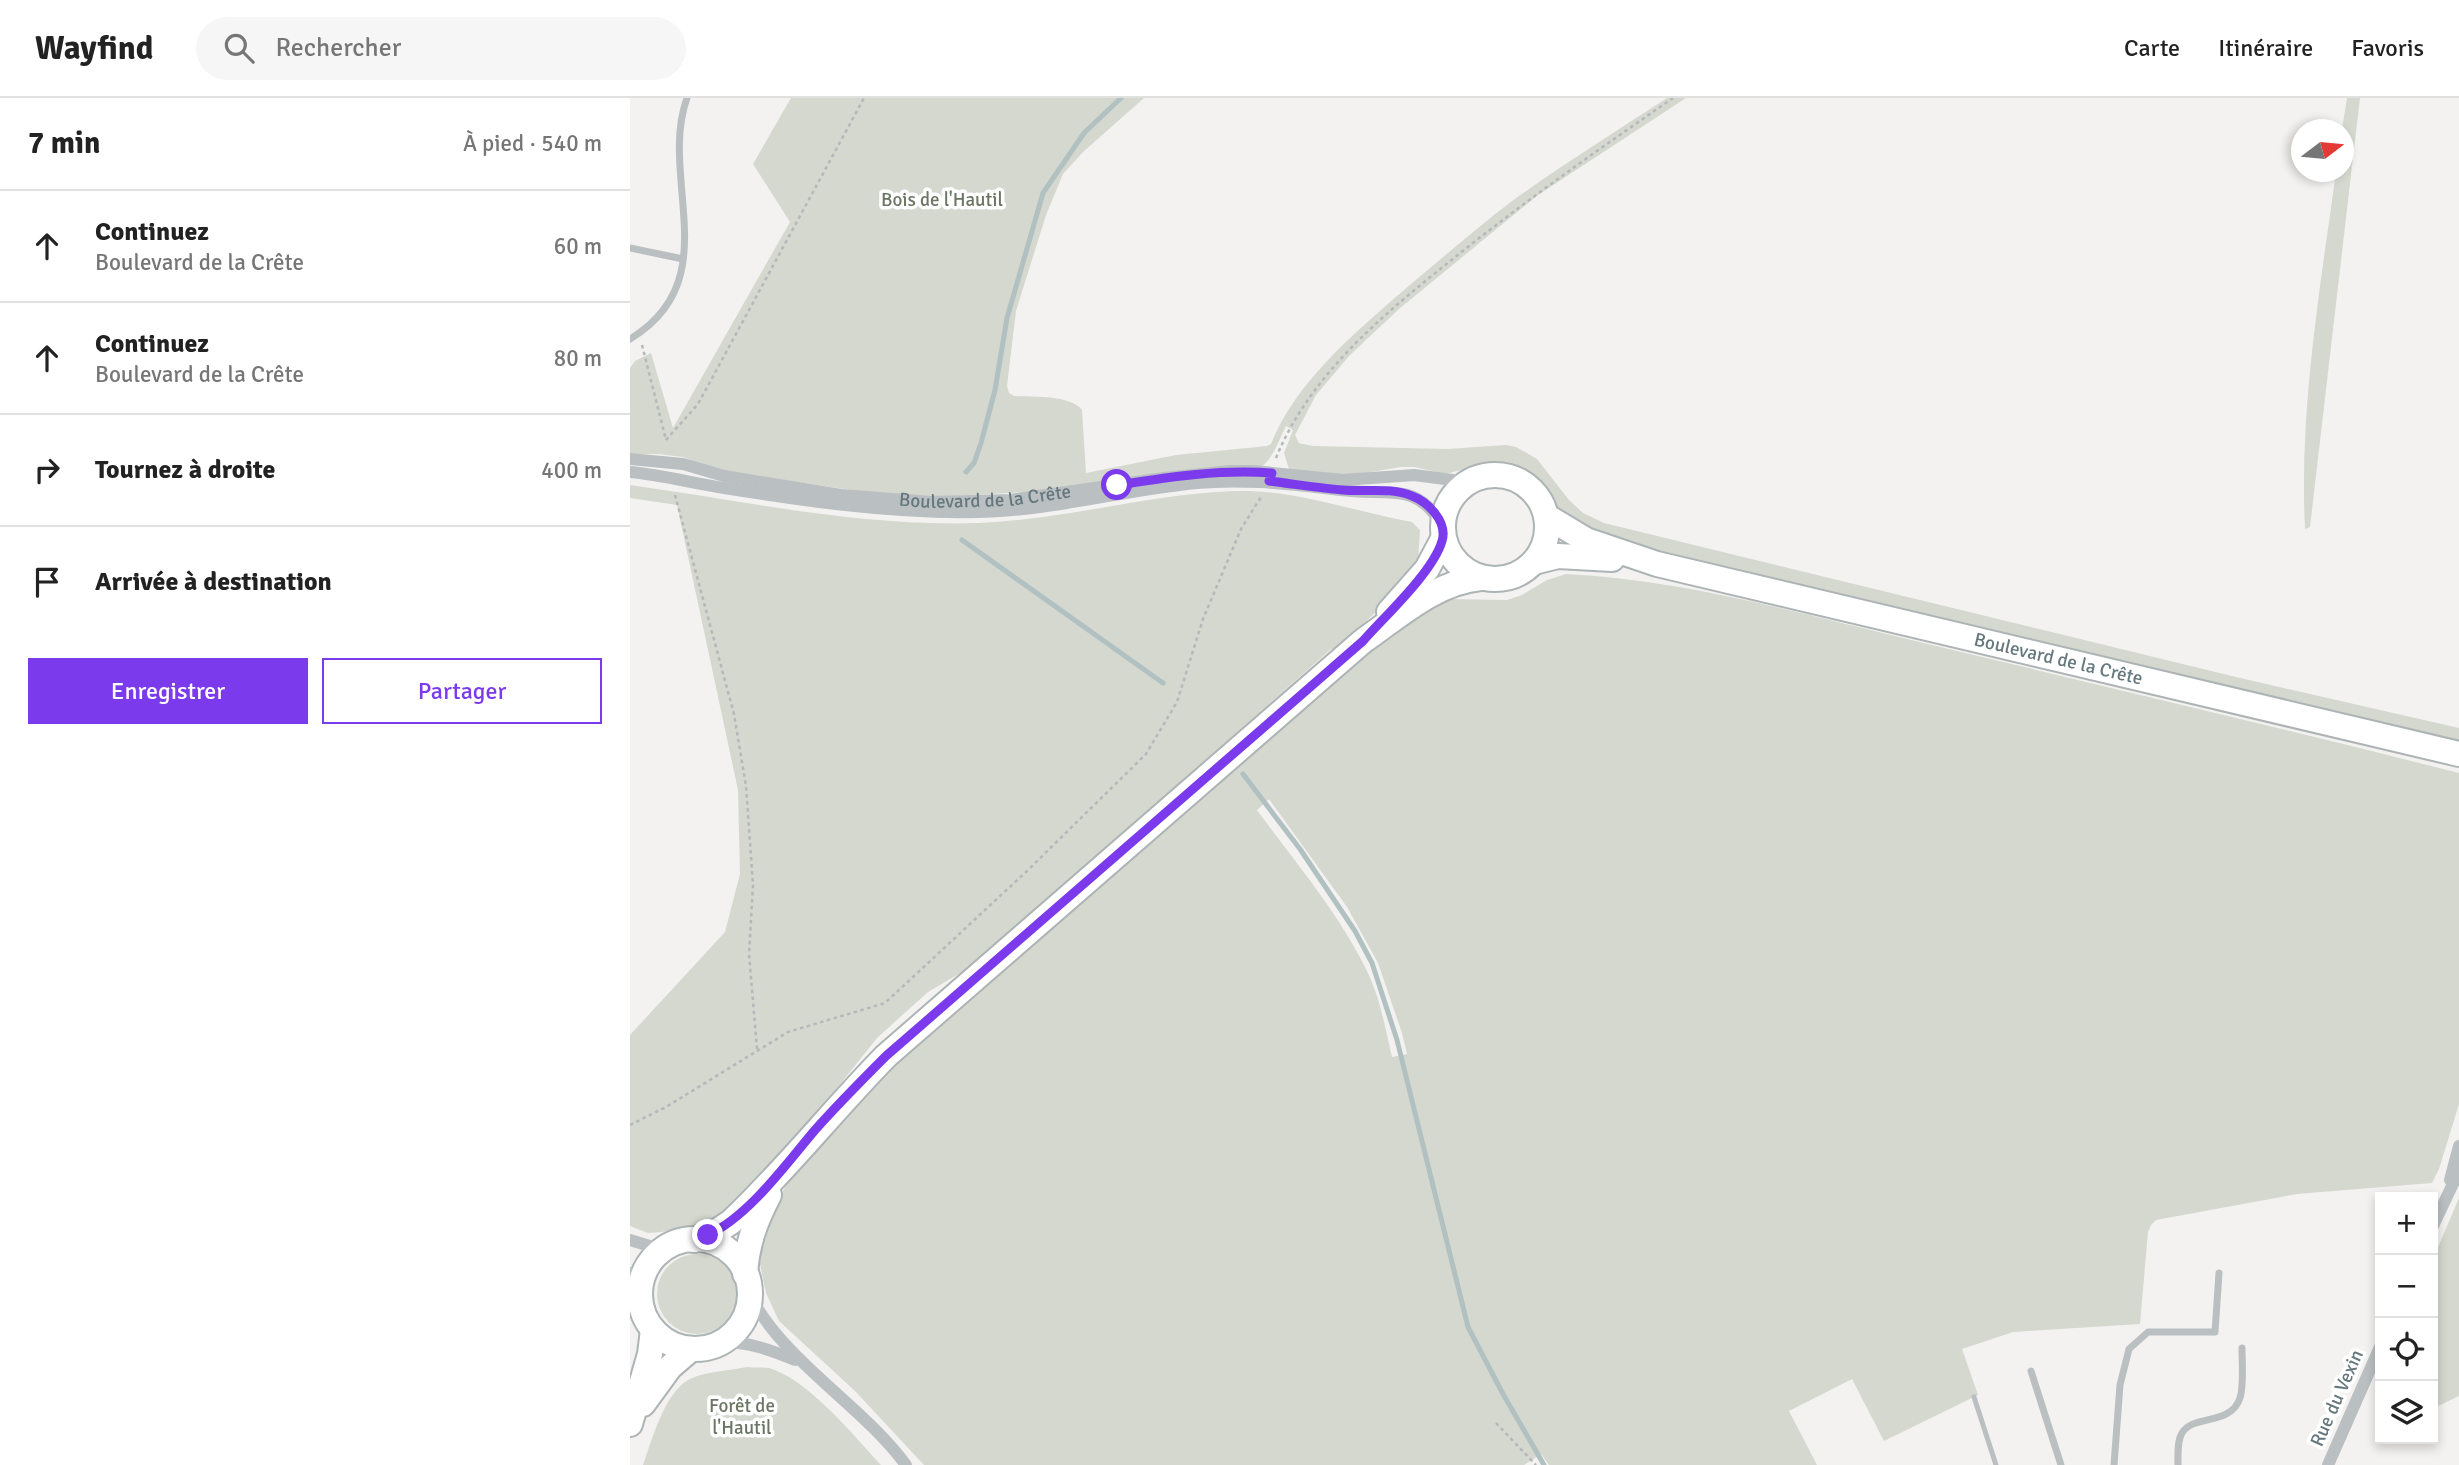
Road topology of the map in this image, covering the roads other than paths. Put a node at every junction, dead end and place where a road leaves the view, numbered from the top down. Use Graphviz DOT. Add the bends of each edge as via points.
graph roads {
  1 [pos="687,98"];
  2 [pos="630,248"];
  3 [pos="683,259"];
  4 [pos="633,337"];
  5 [pos="630,459"];
  6 [pos="630,472"];
  7 [pos="1270,477"];
  8 [pos="1468,482"];
  9 [pos="1546,516"];
  10 [pos="1443,532"];
  11 [pos="1534,562"];
  12 [pos="1657,564"];
  13 [pos="1481,578"];
  14 [pos="1363,641"];
  15 [pos="2459,754"];
  16 [pos="2459,1146"];
  17 [pos="793,1158"];
  18 [pos="2459,1171"];
  19 [pos="2448,1190"];
  20 [pos="2438,1214"];
  21 [pos="630,1240"];
  22 [pos="694,1240"];
  23 [pos="668,1246"];
  24 [pos="2220,1273"];
  25 [pos="748,1284"];
  26 [pos="633,1290"];
  27 [pos="645,1329"];
  28 [pos="722,1342"];
  29 [pos="2242,1348"];
  30 [pos="691,1349"];
  31 [pos="2375,1359"];
  32 [pos="803,1364"];
  33 [pos="2031,1371"];
  34 [pos="1974,1397"];
  35 [pos="631,1422"];
  36 [pos="906,1465"];
  37 [pos="1996,1465"];
  38 [pos="2061,1465"];
  39 [pos="2114,1465"];
  40 [pos="2178,1465"];
  41 [pos="2329,1465"];
  1 -- 3 [label="street" via="680,147 686,237"];
  2 -- 3 [label="street"];
  3 -- 4 [label="street" via="669,300"];
  5 -- 7 [label="street, Boulevard de la Crête" via="683,464 724,476 841,495 931,502 1057,495 1200,473 1231,471"];
  6 -- 7 [label="street, Boulevard de la Crête" via="825,502 946,512 1036,507"];
  7 -- 8 [label="street, Boulevard de la Crête" via="1343,480 1414,475"];
  7 -- 10 [label="street, Boulevard de la Crête" via="1342,490 1404,493 1426,504"];
  8 -- 9 [label="main road" via="1494,475 1519,481 1539,499"];
  8 -- 10 [label="main road" via="1452,496 1443,515"];
  9 -- 11 [label="main road" via="1544,545"];
  9 -- 12 [label="main road, Boulevard de la Crête" via="1586,540"];
  10 -- 13 [label="main road" via="1453,559"];
  10 -- 14 [label="main road" via="1427,569"];
  11 -- 12 [label="main road, Boulevard de la Crête" via="1573,556"];
  11 -- 13 [label="main road" via="1504,579"];
  12 -- 15 [label="main road, Boulevard de la Crête"];
  13 -- 14 [label="main road" via="1441,589"];
  14 -- 17 [label="main road" via="894,1048"];
  16 -- 19 [label="street"];
  17 -- 22 [label="main road" via="731,1222"];
  17 -- 25 [label="main road" via="755,1222 746,1252"];
  18 -- 19 [label="street"];
  19 -- 20 [label="street"];
  21 -- 23 [label="street"];
  22 -- 23 [label="main road"];
  22 -- 25 [label="main road" via="725,1248"];
  23 -- 26 [label="main road" via="653,1258"];
  24 -- 39 [label="street" via="2215,1332 2148,1332 2129,1349 2120,1385"];
  25 -- 28 [label="main road" via="745,1317"];
  25 -- 32 [label="street" via="770,1328"];
  26 -- 27 [label="main road"];
  27 -- 30 [label="main road"];
  27 -- 35 [label="main road" via="650,1354"];
  28 -- 30 [label="main road"];
  28 -- 32 [label="street" via="767,1348"];
  29 -- 40 [label="street" via="2240,1398 2231,1412 2182,1432"];
  30 -- 35 [label="main road" via="670,1367"];
  31 -- 41 [label="street, Rue du Vexin"];
  32 -- 36 [label="street" via="869,1423"];
  33 -- 38 [label="street"];
  34 -- 37 [label="lane"];
}
